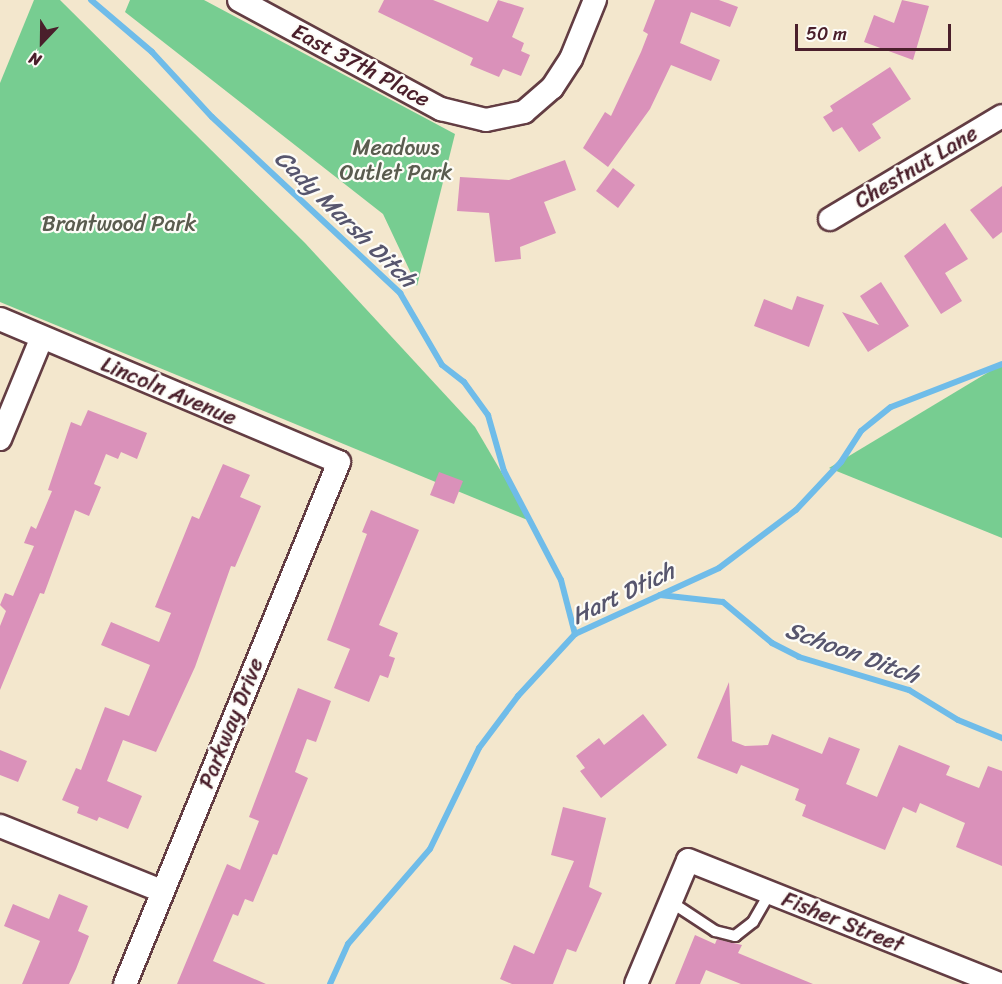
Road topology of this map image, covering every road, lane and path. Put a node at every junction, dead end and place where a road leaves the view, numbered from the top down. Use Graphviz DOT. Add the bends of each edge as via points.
graph roads {
  1 [pos="239,0"];
  2 [pos="595,0"];
  3 [pos="1002,116"];
  4 [pos="830,219"];
  5 [pos="0,320"];
  6 [pos="42,337"];
  7 [pos="0,439"];
  8 [pos="339,462"];
  9 [pos="0,826"];
  10 [pos="162,891"];
  11 [pos="770,893"];
  12 [pos="671,902"];
  13 [pos="125,984"];
  14 [pos="636,984"];
  15 [pos="999,984"];
  1 -- 2 [label="street, East 37th Place" via="441,108 486,120 524,112 552,88 571,59"];
  3 -- 4 [label="street, Chestnut Lane"];
  5 -- 6 [label="street, Lincoln Avenue"];
  6 -- 7 [label="street"];
  6 -- 8 [label="street, Lincoln Avenue"];
  8 -- 10 [label="street, Parkway Drive"];
  9 -- 10 [label="street"];
  10 -- 13 [label="street, Parkway Drive"];
  11 -- 12 [label="lane" via="753,922 735,936 715,931"];
  11 -- 12 [label="street, Fisher Street" via="688,860"];
  11 -- 15 [label="street, Fisher Street"];
  12 -- 14 [label="street"];
}
